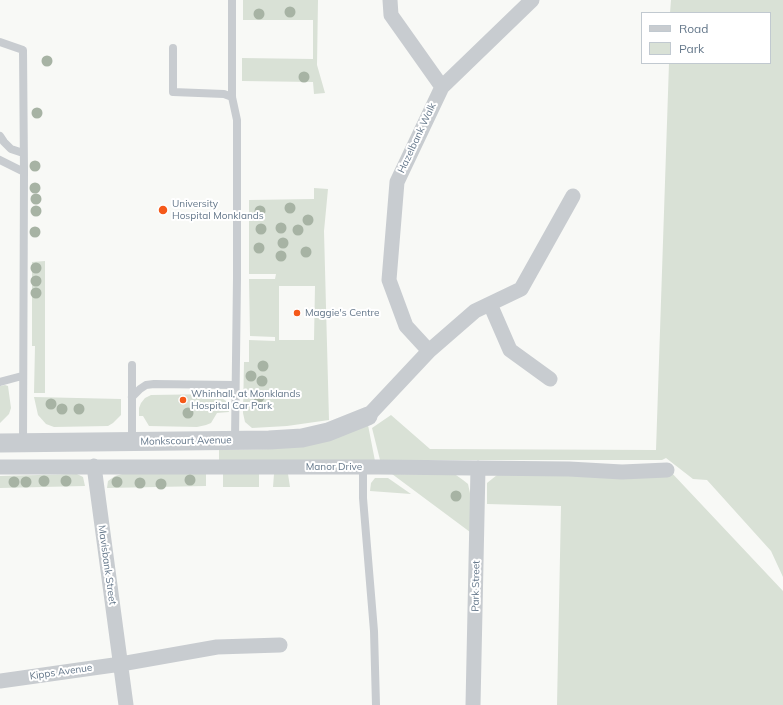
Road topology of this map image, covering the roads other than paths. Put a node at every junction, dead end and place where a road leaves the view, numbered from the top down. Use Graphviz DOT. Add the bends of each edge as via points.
graph roads {
  1 [pos="232,0"];
  2 [pos="390,0"];
  3 [pos="532,0"];
  4 [pos="0,42"];
  5 [pos="173,48"];
  6 [pos="442,87"];
  7 [pos="232,97"];
  8 [pos="0,136"];
  9 [pos="23,153"];
  10 [pos="0,160"];
  11 [pos="24,172"];
  12 [pos="573,196"];
  13 [pos="490,304"];
  14 [pos="429,351"];
  15 [pos="132,365"];
  16 [pos="22,376"];
  17 [pos="550,379"];
  18 [pos="0,382"];
  19 [pos="236,385"];
  20 [pos="132,397"];
  21 [pos="368,416"];
  22 [pos="235,440"];
  23 [pos="132,442"];
  24 [pos="0,443"];
  25 [pos="23,443"];
  26 [pos="94,466"];
  27 [pos="0,467"];
  28 [pos="363,467"];
  29 [pos="478,468"];
  30 [pos="667,470"];
  31 [pos="280,645"];
  32 [pos="121,664"];
  33 [pos="0,680"];
  34 [pos="126,705"];
  35 [pos="376,705"];
  36 [pos="473,705"];
  1 -- 7 [label="lane"];
  2 -- 6 [label="street" via="391,15"];
  3 -- 6 [label="street, Hazelbank Walk"];
  4 -- 9 [label="lane" via="23,50"];
  5 -- 7 [label="lane" via="173,92 224,94"];
  6 -- 14 [label="street, Hazelbank Walk" via="397,182 389,280 406,326"];
  7 -- 19 [label="lane" via="237,120"];
  8 -- 9 [label="lane" via="12,149"];
  9 -- 11 [label="lane"];
  10 -- 11 [label="lane"];
  11 -- 16 [label="lane"];
  12 -- 13 [label="street" via="521,289"];
  13 -- 14 [label="street" via="475,311"];
  13 -- 17 [label="street" via="510,350"];
  14 -- 21 [label="street"];
  15 -- 20 [label="lane"];
  16 -- 18 [label="lane"];
  16 -- 25 [label="lane"];
  19 -- 20 [label="lane" via="154,384 146,385"];
  19 -- 22 [label="lane"];
  20 -- 23 [label="lane"];
  21 -- 22 [label="street, Monkscourt Avenue" via="328,432 302,438"];
  22 -- 23 [label="street, Monkscourt Avenue"];
  23 -- 25 [label="street, Monkscourt Avenue"];
  24 -- 25 [label="street, Monkscourt Avenue"];
  26 -- 27 [label="street, Manor Drive"];
  26 -- 28 [label="street, Manor Drive"];
  26 -- 32 [label="street, Mavisbank Street"];
  28 -- 29 [label="street, Manor Drive"];
  28 -- 35 [label="lane" via="363,498 374,631"];
  29 -- 30 [label="street, Manor Drive" via="622,472"];
  29 -- 36 [label="street, Park Street"];
  31 -- 32 [label="street" via="217,647"];
  32 -- 33 [label="street, Kipps Avenue"];
  32 -- 34 [label="street, Mavisbank Street"];
}
